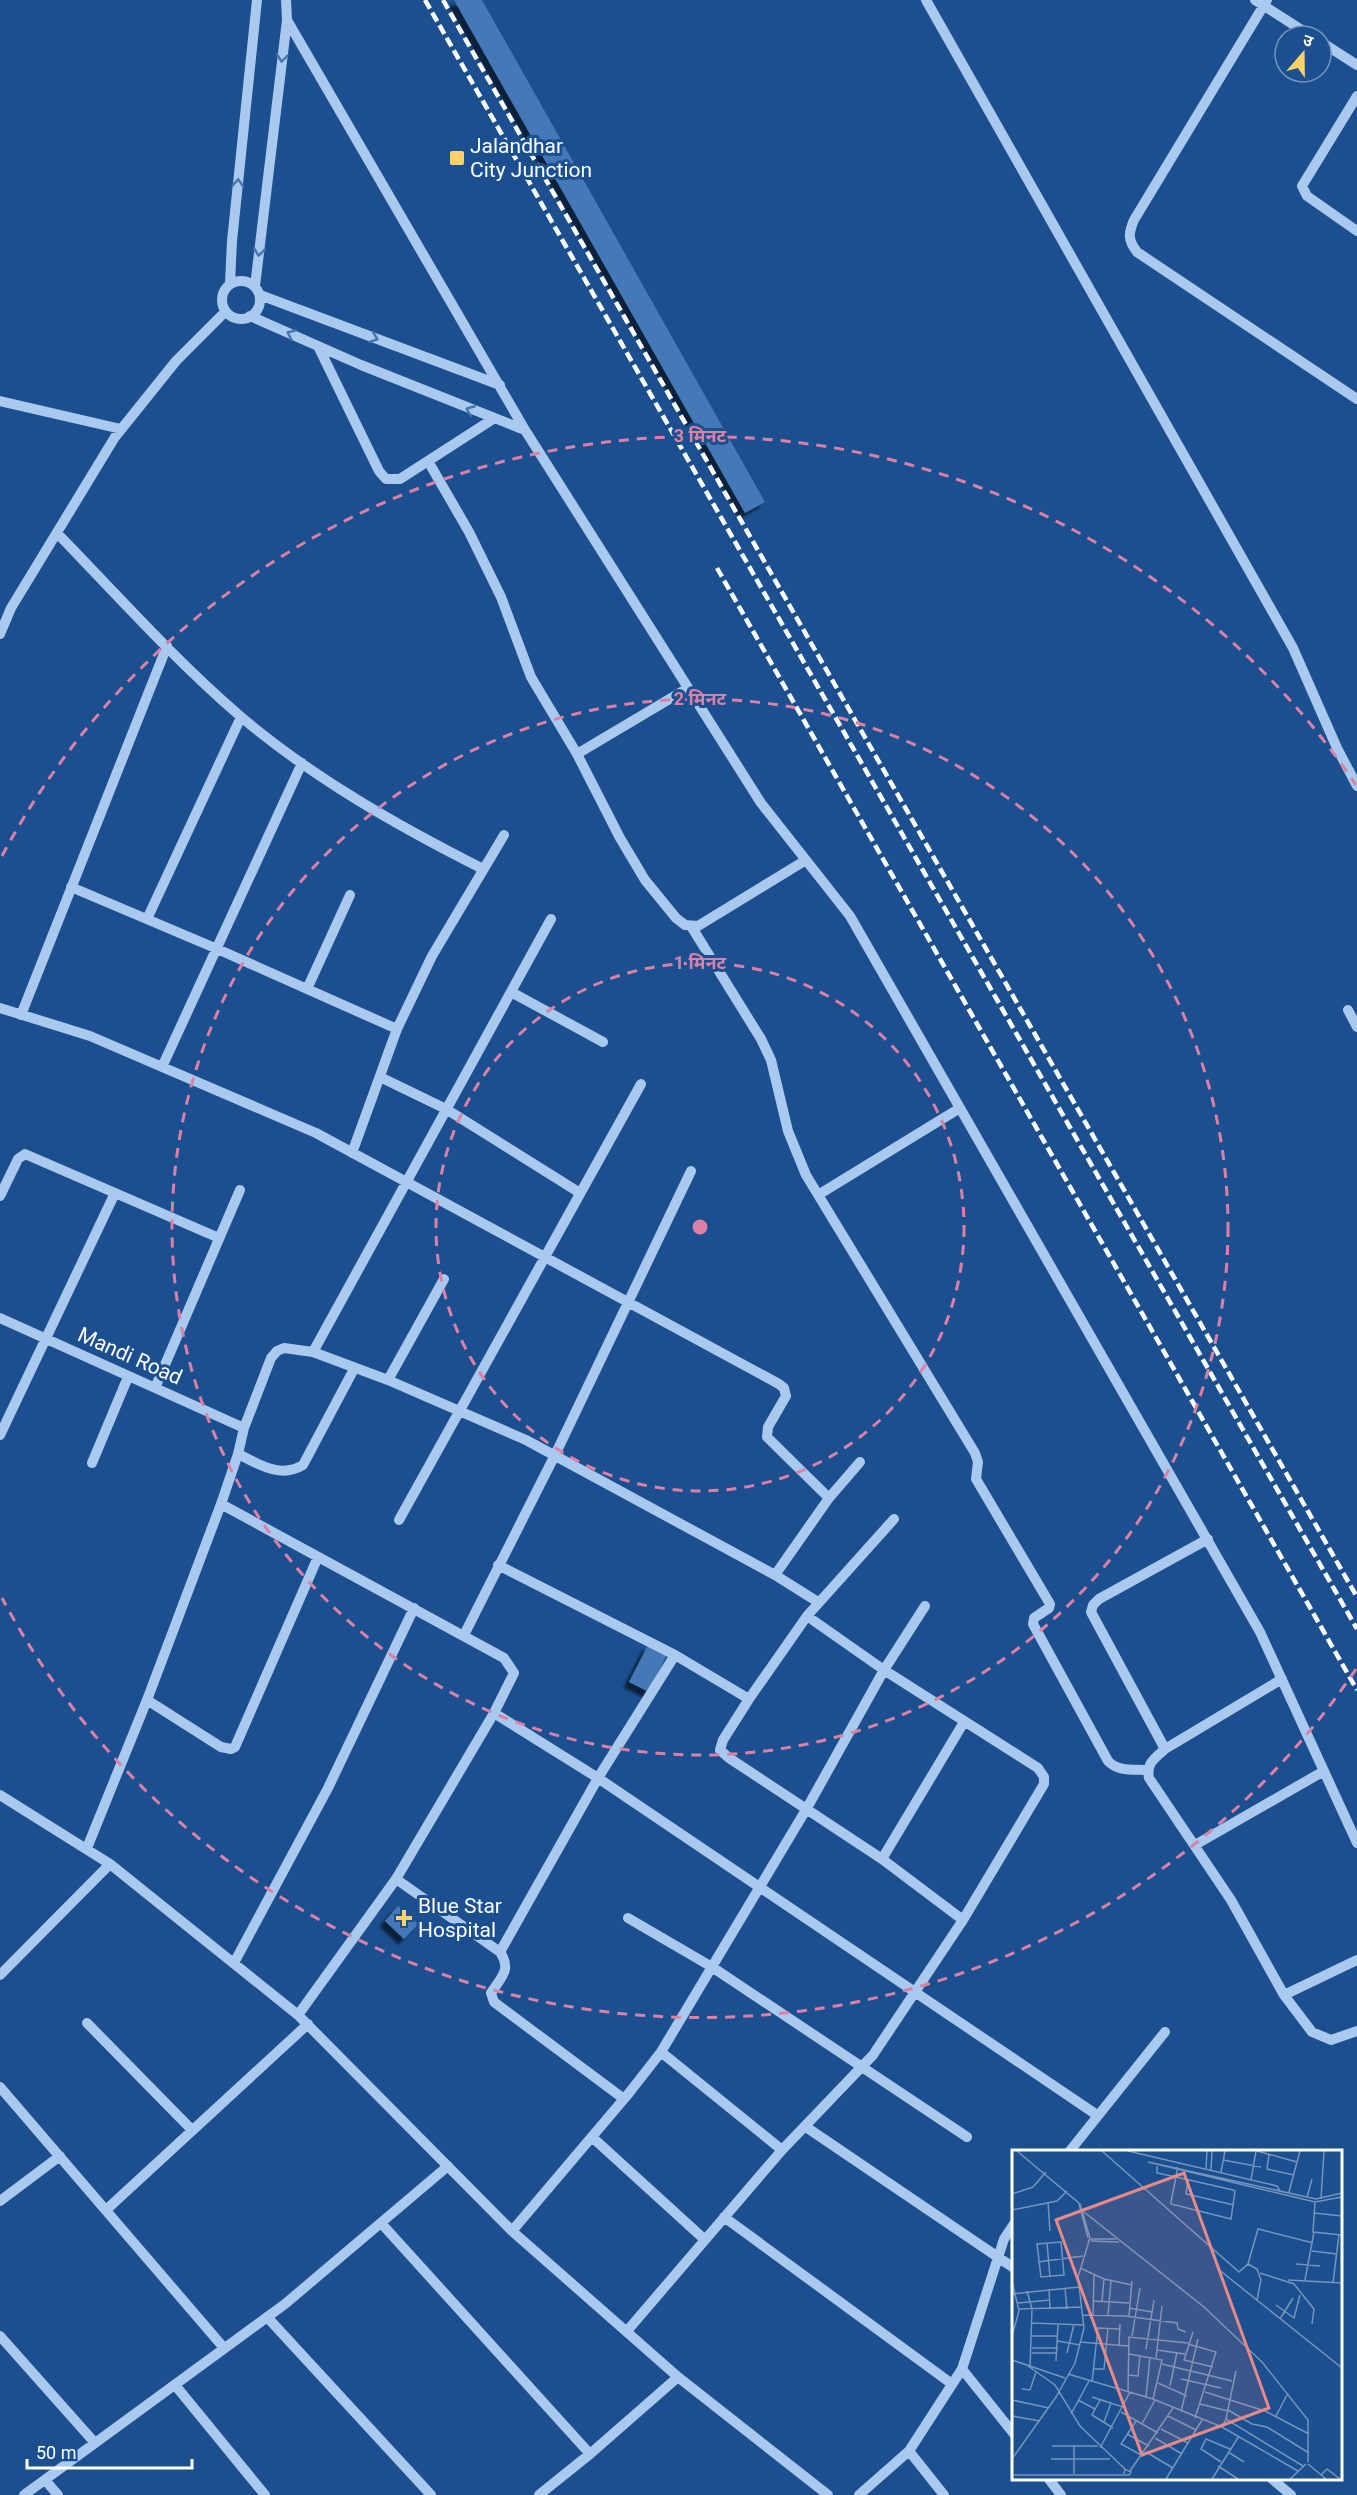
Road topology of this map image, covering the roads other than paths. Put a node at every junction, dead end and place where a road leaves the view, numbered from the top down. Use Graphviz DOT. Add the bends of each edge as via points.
graph roads {
  1 [pos="256,0"];
  2 [pos="286,0"];
  3 [pos="926,0"];
  4 [pos="1262,2"];
  5 [pos="287,20"];
  6 [pos="1294,24"];
  7 [pos="1333,50"];
  8 [pos="1357,65"];
  9 [pos="1357,96"];
  10 [pos="1357,231"];
  11 [pos="230,283"];
  12 [pos="257,291"];
  13 [pos="225,312"];
  14 [pos="250,316"];
  15 [pos="318,346"];
  16 [pos="500,385"];
  17 [pos="1357,399"];
  18 [pos="0,401"];
  19 [pos="493,419"];
  20 [pos="121,429"];
  21 [pos="525,430"];
  22 [pos="428,461"];
  23 [pos="57,533"];
  24 [pos="0,634"];
  25 [pos="167,646"];
  26 [pos="688,688"];
  27 [pos="241,717"];
  28 [pos="577,754"];
  29 [pos="302,764"];
  30 [pos="1357,786"];
  31 [pos="504,835"];
  32 [pos="806,860"];
  33 [pos="483,869"];
  34 [pos="71,887"];
  35 [pos="350,895"];
  36 [pos="147,919"];
  37 [pos="551,920"];
  38 [pos="691,926"];
  39 [pos="215,948"];
  40 [pos="307,989"];
  41 [pos="511,992"];
  42 [pos="0,1008"];
  43 [pos="1348,1010"];
  44 [pos="21,1015"];
  45 [pos="1357,1027"];
  46 [pos="397,1029"];
  47 [pos="603,1042"];
  48 [pos="162,1067"];
  49 [pos="380,1077"];
  50 [pos="641,1084"];
  51 [pos="960,1108"];
  52 [pos="446,1109"];
  53 [pos="352,1153"];
  54 [pos="691,1171"];
  55 [pos="406,1182"];
  56 [pos="240,1190"];
  57 [pos="115,1193"];
  58 [pos="580,1193"];
  59 [pos="818,1195"];
  60 [pos="0,1196"];
  61 [pos="219,1238"];
  62 [pos="546,1256"];
  63 [pos="444,1280"];
  64 [pos="627,1302"];
  65 [pos="0,1318"];
  66 [pos="44,1339"];
  67 [pos="313,1352"];
  68 [pos="354,1369"];
  69 [pos="128,1377"];
  70 [pos="388,1380"];
  71 [pos="154,1389"];
  72 [pos="459,1410"];
  73 [pos="244,1428"];
  74 [pos="0,1435"];
  75 [pos="238,1454"];
  76 [pos="555,1455"];
  77 [pos="860,1462"];
  78 [pos="92,1463"];
  79 [pos="829,1498"];
  80 [pos="221,1504"];
  81 [pos="894,1519"];
  82 [pos="399,1520"];
  83 [pos="1208,1539"];
  84 [pos="318,1557"];
  85 [pos="498,1565"];
  86 [pos="775,1575"];
  87 [pos="818,1602"];
  88 [pos="925,1606"];
  89 [pos="414,1608"];
  90 [pos="807,1616"];
  91 [pos="464,1635"];
  92 [pos="675,1655"];
  93 [pos="884,1670"];
  94 [pos="1282,1679"];
  95 [pos="749,1699"];
  96 [pos="147,1700"];
  97 [pos="494,1713"];
  98 [pos="964,1722"];
  99 [pos="1165,1749"];
  100 [pos="1147,1770"];
  101 [pos="1324,1771"];
  102 [pos="597,1778"];
  103 [pos="0,1795"];
  104 [pos="807,1808"];
  105 [pos="1357,1843"];
  106 [pos="1195,1845"];
  107 [pos="87,1848"];
  108 [pos="882,1859"];
  109 [pos="110,1864"];
  110 [pos="396,1879"];
  111 [pos="760,1887"];
  112 [pos="628,1918"];
  113 [pos="963,1920"];
  114 [pos="500,1952"];
  115 [pos="1357,1960"];
  116 [pos="234,1963"];
  117 [pos="712,1968"];
  118 [pos="0,1975"];
  119 [pos="915,1992"];
  120 [pos="1284,1995"];
  121 [pos="298,2015"];
  122 [pos="87,2022"];
  123 [pos="308,2024"];
  124 [pos="1357,2031"];
  125 [pos="1165,2032"];
  126 [pos="661,2052"];
  127 [pos="863,2067"];
  128 [pos="0,2087"];
  129 [pos="624,2099"];
  130 [pos="1097,2115"];
  131 [pos="806,2127"];
  132 [pos="192,2130"];
  133 [pos="592,2137"];
  134 [pos="967,2137"];
  135 [pos="782,2150"];
  136 [pos="1070,2150"];
  137 [pos="60,2156"];
  138 [pos="448,2166"];
  139 [pos="0,2201"];
  140 [pos="106,2210"];
  141 [pos="724,2217"];
  142 [pos="381,2223"];
  143 [pos="1012,2227"];
  144 [pos="512,2231"];
  145 [pos="704,2239"];
  146 [pos="999,2256"];
  147 [pos="1012,2266"];
  148 [pos="267,2317"];
  149 [pos="627,2331"];
  150 [pos="0,2336"];
  151 [pos="224,2348"];
  152 [pos="962,2369"];
  153 [pos="678,2377"];
  154 [pos="952,2384"];
  155 [pos="175,2385"];
  156 [pos="1012,2432"];
  157 [pos="95,2443"];
  158 [pos="909,2451"];
  159 [pos="590,2454"];
  160 [pos="45,2480"];
  161 [pos="1050,2480"];
  162 [pos="1273,2480"];
  163 [pos="24,2495"];
  164 [pos="58,2495"];
  165 [pos="266,2495"];
  166 [pos="431,2495"];
  167 [pos="539,2495"];
  168 [pos="828,2495"];
  169 [pos="859,2495"];
  170 [pos="944,2495"];
  171 [pos="1061,2495"];
  172 [pos="1291,2495"];
  11 -- 1 [label="street, one-way"];
  2 -- 5 [label="street"];
  3 -- 30 [label="street" via="1293,648"];
  4 -- 6 [label="street"];
  4 -- 17 [label="street" via="1134,220 1129,243"];
  5 -- 12 [label="street, one-way"];
  5 -- 16 [label="street"];
  7 -- 8 [label="street"];
  9 -- 10 [label="street" via="1302,186 1307,196"];
  11 -- 12 [label="street" via="243,280"];
  11 -- 13 [label="street" via="222,297"];
  12 -- 14 [label="street" via="259,308"];
  12 -- 16 [label="street, one-way"];
  13 -- 14 [label="street" via="242,319"];
  13 -- 20 [label="street" via="176,361"];
  15 -- 14 [label="street, one-way"];
  19 -- 15 [label="street, one-way"];
  15 -- 22 [label="street" via="386,479 400,479"];
  16 -- 21 [label="street"];
  18 -- 20 [label="street"];
  19 -- 21 [label="street"];
  19 -- 22 [label="street"];
  20 -- 23 [label="street"];
  21 -- 26 [label="street"];
  22 -- 28 [label="street" via="501,597 531,677"];
  23 -- 24 [label="street" via="11,608"];
  23 -- 25 [label="street"];
  25 -- 27 [label="street"];
  25 -- 34 [label="street"];
  26 -- 28 [label="street"];
  26 -- 32 [label="street" via="761,803"];
  27 -- 29 [label="street"];
  27 -- 36 [label="street"];
  28 -- 38 [label="street" via="645,880 676,918"];
  29 -- 33 [label="street" via="417,835"];
  29 -- 39 [label="street"];
  31 -- 33 [label="street"];
  32 -- 38 [label="street" via="698,926"];
  32 -- 51 [label="street" via="850,916"];
  33 -- 46 [label="street" via="432,956"];
  34 -- 36 [label="street"];
  34 -- 44 [label="street"];
  35 -- 40 [label="street"];
  36 -- 39 [label="street"];
  37 -- 41 [label="street"];
  38 -- 59 [label="street" via="761,1038 788,1131"];
  39 -- 40 [label="street"];
  39 -- 48 [label="street"];
  40 -- 46 [label="street"];
  41 -- 47 [label="street"];
  41 -- 52 [label="street"];
  42 -- 44 [label="street"];
  43 -- 45 [label="street"];
  44 -- 48 [label="street" via="90,1036"];
  46 -- 49 [label="street"];
  48 -- 53 [label="street" via="316,1133"];
  49 -- 52 [label="street"];
  49 -- 53 [label="street"];
  50 -- 58 [label="street"];
  51 -- 59 [label="street"];
  51 -- 83 [label="street"];
  52 -- 55 [label="street"];
  52 -- 58 [label="street"];
  53 -- 55 [label="street"];
  54 -- 64 [label="street"];
  55 -- 62 [label="street"];
  55 -- 67 [label="street"];
  56 -- 61 [label="street"];
  57 -- 60 [label="street" via="25,1154 18,1159"];
  57 -- 61 [label="street"];
  57 -- 66 [label="street"];
  58 -- 62 [label="street"];
  59 -- 100 [label="street" via="975,1453 976,1479 1050,1604 1034,1618 1033,1624 1108,1761 1121,1769"];
  61 -- 71 [label="street"];
  62 -- 64 [label="street"];
  62 -- 72 [label="street"];
  63 -- 70 [label="street"];
  64 -- 76 [label="street"];
  64 -- 79 [label="street" via="784,1388 786,1396 768,1427 767,1437"];
  65 -- 66 [label="street, Mandi Road"];
  66 -- 69 [label="street, Mandi Road"];
  66 -- 74 [label="street"];
  67 -- 68 [label="street"];
  67 -- 73 [label="street" via="284,1348 270,1358"];
  68 -- 70 [label="street"];
  68 -- 75 [label="street" via="303,1465 282,1472"];
  69 -- 71 [label="street, Mandi Road"];
  69 -- 78 [label="street"];
  70 -- 72 [label="street"];
  71 -- 73 [label="street, Mandi Road"];
  72 -- 76 [label="street"];
  72 -- 82 [label="street"];
  73 -- 75 [label="street"];
  75 -- 80 [label="street"];
  76 -- 85 [label="street"];
  76 -- 86 [label="street"];
  77 -- 79 [label="street"];
  79 -- 86 [label="street"];
  80 -- 84 [label="street"];
  80 -- 96 [label="street"];
  81 -- 87 [label="street"];
  83 -- 94 [label="street"];
  83 -- 99 [label="street" via="1092,1605 1091,1612"];
  84 -- 89 [label="street"];
  84 -- 96 [label="street" via="235,1747 221,1747"];
  85 -- 91 [label="street"];
  85 -- 92 [label="street"];
  86 -- 87 [label="street"];
  87 -- 90 [label="street"];
  88 -- 93 [label="street"];
  89 -- 91 [label="street"];
  89 -- 116 [label="street" via="328,1788"];
  90 -- 93 [label="street"];
  90 -- 95 [label="street"];
  91 -- 97 [label="street" via="512,1666 510,1684"];
  92 -- 95 [label="street"];
  92 -- 102 [label="street"];
  93 -- 98 [label="street"];
  93 -- 104 [label="street"];
  94 -- 99 [label="street"];
  94 -- 101 [label="street"];
  95 -- 104 [label="street" via="720,1750"];
  96 -- 107 [label="street"];
  97 -- 102 [label="street"];
  97 -- 110 [label="street"];
  98 -- 108 [label="street"];
  98 -- 113 [label="street" via="1038,1768 1044,1777 1040,1793"];
  99 -- 100 [label="street"];
  100 -- 106 [label="street"];
  101 -- 105 [label="street"];
  101 -- 106 [label="street"];
  102 -- 111 [label="street"];
  102 -- 114 [label="street"];
  103 -- 107 [label="street"];
  104 -- 108 [label="street"];
  104 -- 111 [label="street"];
  106 -- 120 [label="street"];
  107 -- 109 [label="street"];
  108 -- 113 [label="street"];
  109 -- 116 [label="street"];
  109 -- 118 [label="street"];
  110 -- 114 [label="street"];
  110 -- 121 [label="street"];
  111 -- 117 [label="street"];
  111 -- 119 [label="street"];
  112 -- 117 [label="street"];
  113 -- 119 [label="street"];
  114 -- 129 [label="street" via="507,1966 491,1993 494,2002"];
  115 -- 120 [label="street"];
  116 -- 121 [label="street"];
  117 -- 126 [label="street"];
  117 -- 127 [label="street"];
  119 -- 127 [label="street"];
  119 -- 130 [label="street"];
  120 -- 124 [label="street" via="1312,2032 1321,2037 1331,2040"];
  121 -- 123 [label="street"];
  122 -- 132 [label="street"];
  123 -- 132 [label="street"];
  123 -- 138 [label="street"];
  125 -- 130 [label="street"];
  126 -- 129 [label="street"];
  126 -- 135 [label="street"];
  127 -- 131 [label="street"];
  127 -- 134 [label="street"];
  128 -- 137 [label="street"];
  129 -- 133 [label="street"];
  130 -- 136 [label="street"];
  131 -- 135 [label="street"];
  131 -- 146 [label="street"];
  132 -- 140 [label="street"];
  133 -- 144 [label="street"];
  133 -- 145 [label="street"];
  135 -- 141 [label="street"];
  137 -- 139 [label="street"];
  137 -- 140 [label="street"];
  138 -- 142 [label="street"];
  138 -- 144 [label="street"];
  140 -- 151 [label="street"];
  141 -- 145 [label="street"];
  141 -- 154 [label="street"];
  142 -- 148 [label="street"];
  142 -- 159 [label="street"];
  143 -- 146 [label="street"];
  144 -- 149 [label="street"];
  145 -- 149 [label="street"];
  146 -- 147 [label="street"];
  146 -- 152 [label="street"];
  148 -- 151 [label="street"];
  148 -- 166 [label="street"];
  149 -- 153 [label="street"];
  150 -- 157 [label="street"];
  151 -- 155 [label="street"];
  152 -- 154 [label="street"];
  152 -- 156 [label="street"];
  153 -- 159 [label="street"];
  153 -- 168 [label="street"];
  154 -- 158 [label="street"];
  155 -- 157 [label="street"];
  155 -- 165 [label="street"];
  157 -- 160 [label="street"];
  158 -- 169 [label="street"];
  158 -- 170 [label="street"];
  159 -- 167 [label="street"];
  160 -- 163 [label="street"];
  160 -- 164 [label="street"];
  161 -- 171 [label="street"];
  162 -- 172 [label="street"];
}
